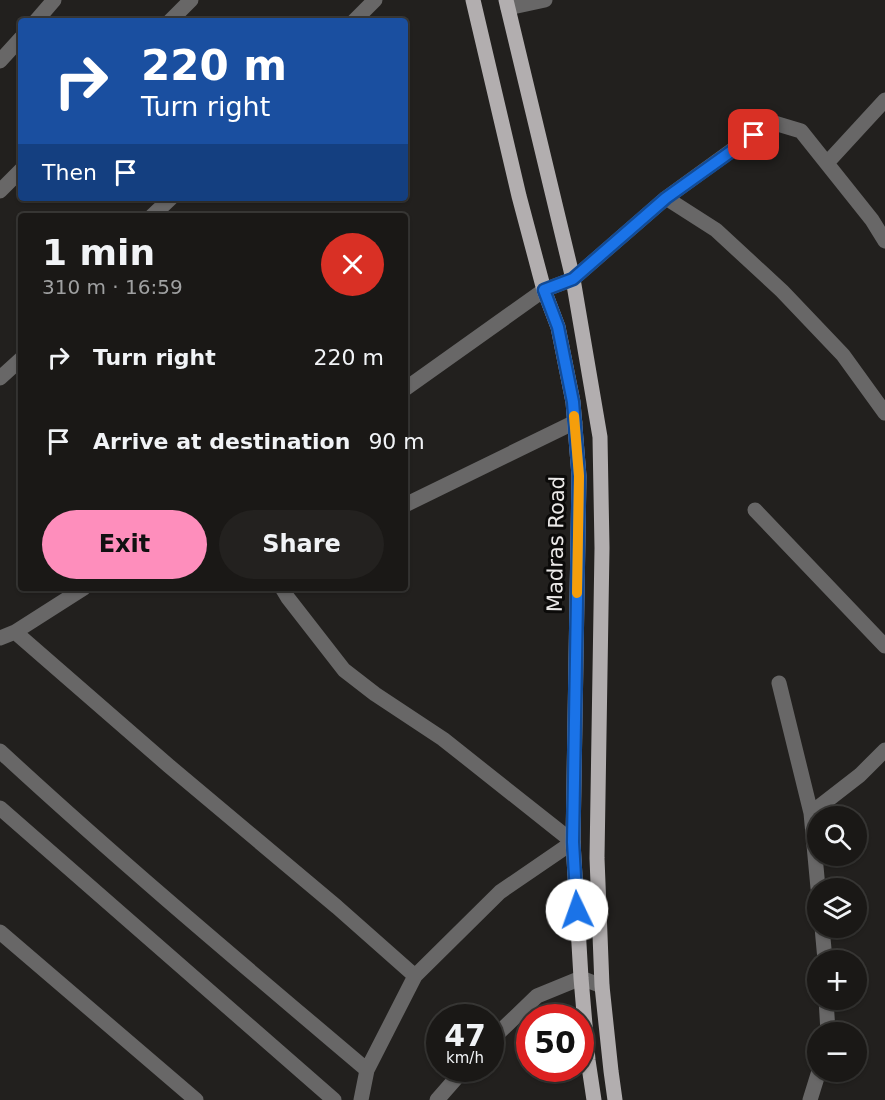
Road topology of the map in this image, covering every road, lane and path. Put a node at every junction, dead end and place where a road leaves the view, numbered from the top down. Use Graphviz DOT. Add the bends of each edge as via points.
graph roads {
  1 [pos="54,0"];
  2 [pos="191,0"];
  3 [pos="375,0"];
  4 [pos="473,0"];
  5 [pos="545,0"];
  6 [pos="507,4"];
  7 [pos="39,18"];
  8 [pos="173,18"];
  9 [pos="357,18"];
  10 [pos="18,41"];
  11 [pos="0,62"];
  12 [pos="885,100"];
  13 [pos="827,163"];
  14 [pos="18,173"];
  15 [pos="0,191"];
  16 [pos="666,198"];
  17 [pos="168,201"];
  18 [pos="155,213"];
  19 [pos="885,241"];
  20 [pos="573,279"];
  21 [pos="544,290"];
  22 [pos="18,361"];
  23 [pos="0,378"];
  24 [pos="408,387"];
  25 [pos="885,413"];
  26 [pos="575,422"];
  27 [pos="408,504"];
  28 [pos="754,510"];
  29 [pos="79,591"];
  30 [pos="284,591"];
  31 [pos="15,632"];
  32 [pos="0,638"];
  33 [pos="885,646"];
  34 [pos="779,683"];
  35 [pos="885,750"];
  36 [pos="0,751"];
  37 [pos="809,806"];
  38 [pos="820,806"];
  39 [pos="0,808"];
  40 [pos="573,842"];
  41 [pos="0,932"];
  42 [pos="415,976"];
  43 [pos="581,978"];
  44 [pos="602,986"];
  45 [pos="504,1028"];
  46 [pos="367,1070"];
  47 [pos="452,1082"];
  48 [pos="816,1082"];
  49 [pos="196,1100"];
  50 [pos="334,1100"];
  51 [pos="361,1100"];
  52 [pos="436,1100"];
  53 [pos="594,1100"];
  54 [pos="615,1100"];
  55 [pos="810,1100"];
  1 -- 7 [label="street"];
  2 -- 8 [label="street"];
  3 -- 9 [label="street"];
  4 -- 21 [label="main road, Madras Road"];
  5 -- 6 [label="street"];
  6 -- 20 [label="main road"];
  10 -- 11 [label="street"];
  12 -- 13 [label="street"];
  13 -- 16 [label="street" via="801,131 771,122"];
  13 -- 19 [label="street"];
  14 -- 15 [label="street"];
  16 -- 20 [label="street"];
  16 -- 25 [label="street" via="716,230 782,291 843,355"];
  17 -- 18 [label="street"];
  20 -- 21 [label="street"];
  20 -- 44 [label="main road" via="600,437 597,858"];
  21 -- 24 [label="street"];
  21 -- 26 [label="main road, Madras Road" via="558,327"];
  22 -- 23 [label="street"];
  26 -- 27 [label="street"];
  26 -- 40 [label="main road, Madras Road" via="579,476"];
  28 -- 33 [label="street"];
  29 -- 31 [label="street"];
  30 -- 40 [label="street" via="344,670 443,739"];
  31 -- 32 [label="street"];
  31 -- 42 [label="street"];
  34 -- 37 [label="street"];
  35 -- 38 [label="street"];
  36 -- 46 [label="street"];
  39 -- 50 [label="street"];
  40 -- 42 [label="street" via="500,892"];
  40 -- 43 [label="main road, Madras Road"];
  41 -- 49 [label="street"];
  42 -- 46 [label="street"];
  43 -- 44 [label="street"];
  43 -- 45 [label="street" via="537,996"];
  43 -- 53 [label="main road, Madras Road"];
  44 -- 54 [label="main road"];
  46 -- 51 [label="street"];
  47 -- 52 [label="street"];
  48 -- 55 [label="street"];
}
